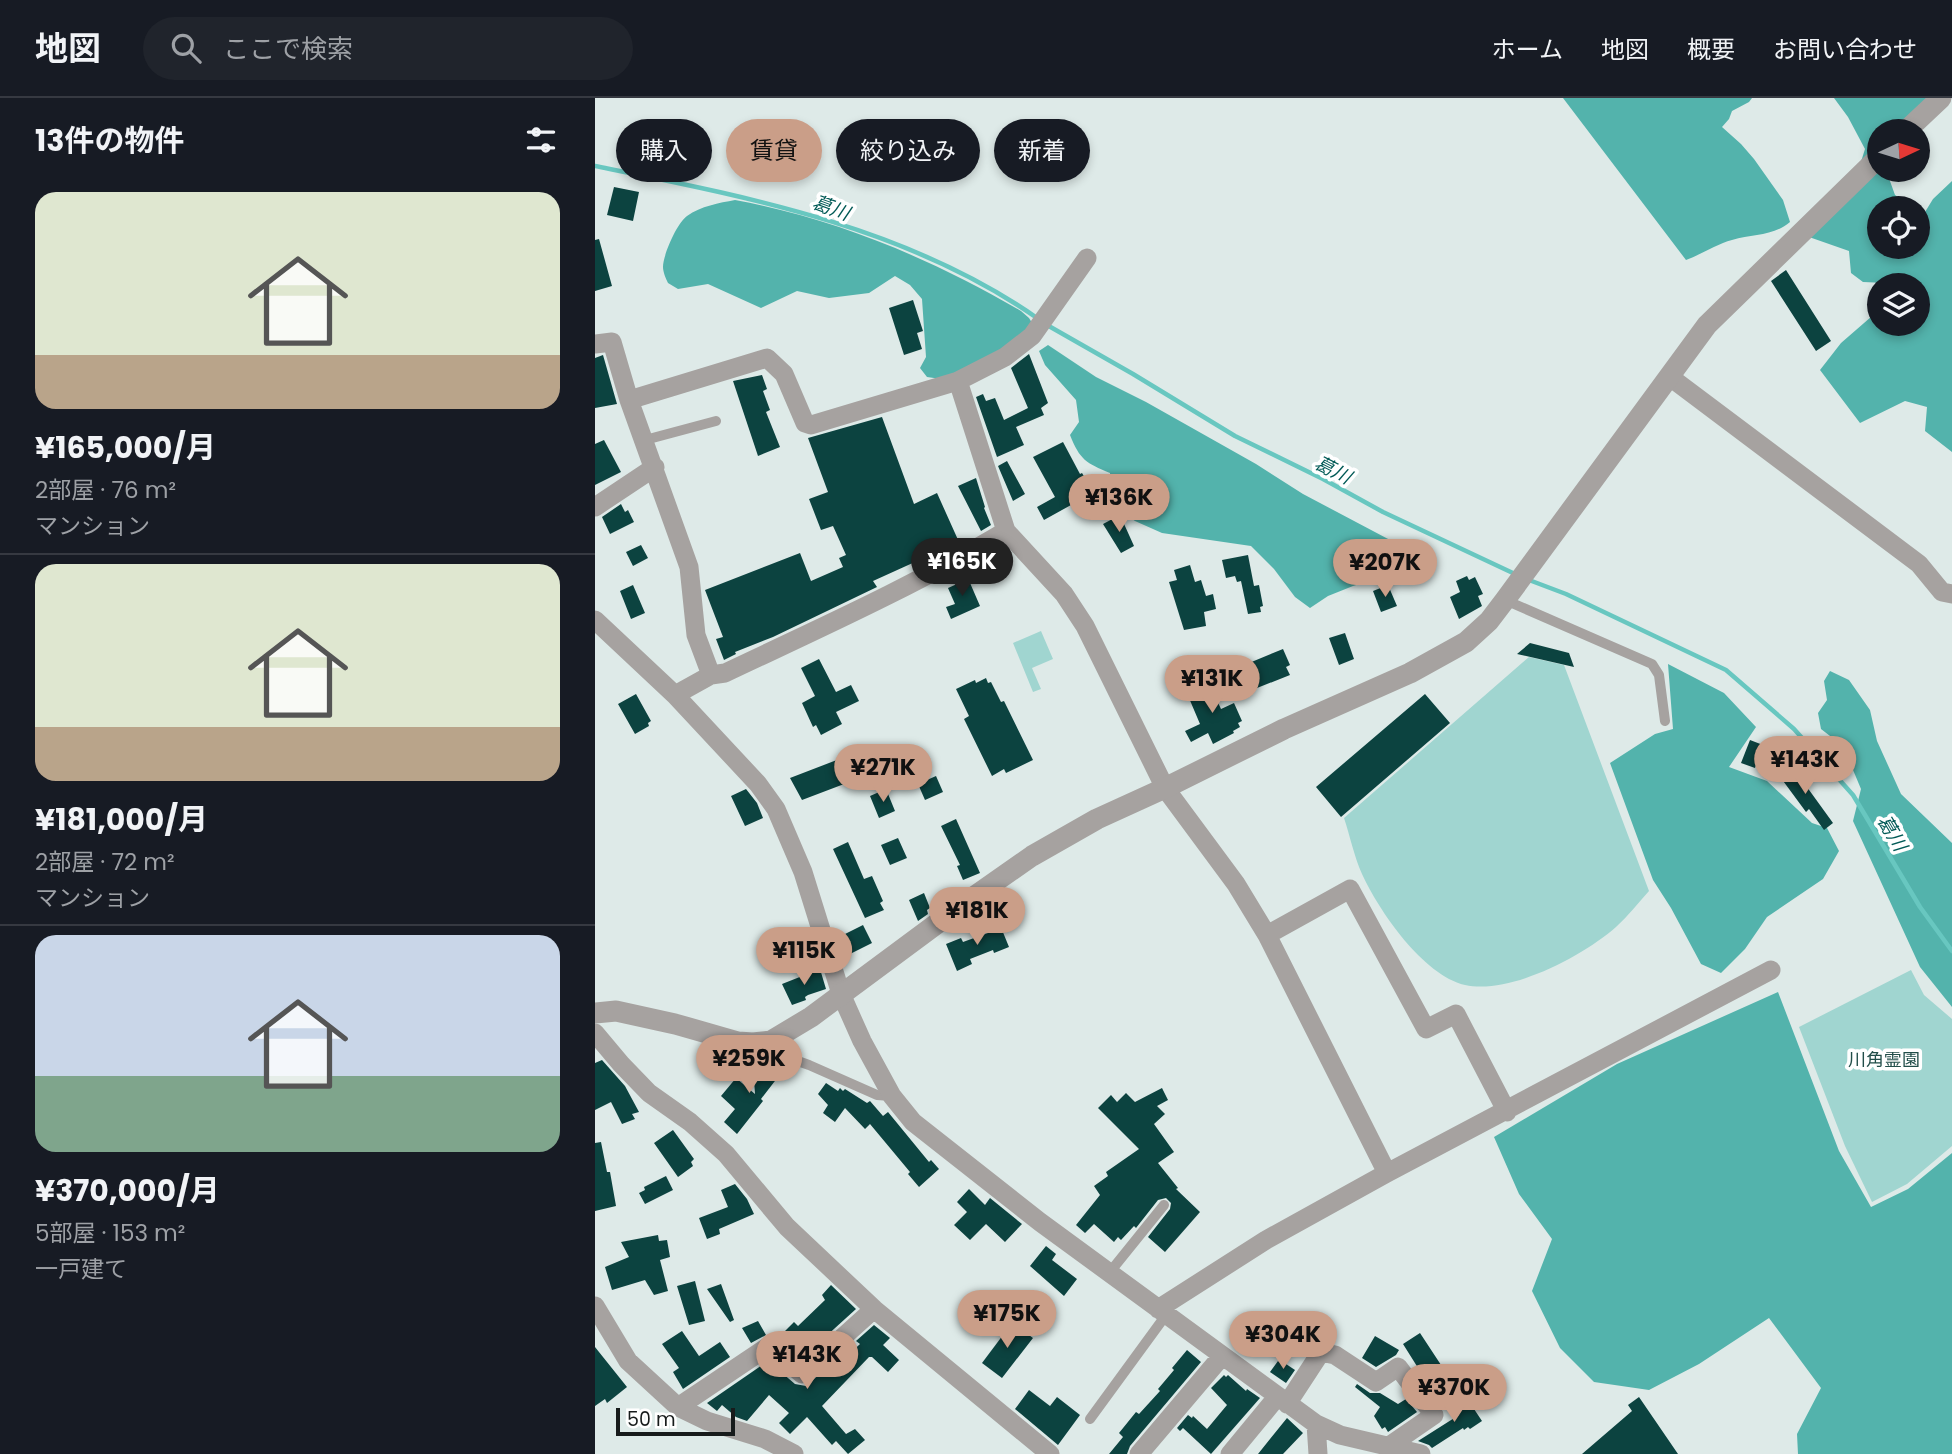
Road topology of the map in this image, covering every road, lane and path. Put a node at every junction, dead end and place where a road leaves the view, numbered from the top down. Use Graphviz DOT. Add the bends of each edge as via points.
graph roads {
  1 [pos="1941,98"];
  2 [pos="1919,119"];
  3 [pos="1867,169"];
  4 [pos="1087,258"];
  5 [pos="595,344"];
  6 [pos="1670,377"];
  7 [pos="958,381"];
  8 [pos="629,400"];
  9 [pos="716,421"];
  10 [pos="645,440"];
  11 [pos="655,467"];
  12 [pos="595,507"];
  13 [pos="1006,531"];
  14 [pos="1952,594"];
  15 [pos="1508,596"];
  16 [pos="595,620"];
  17 [pos="711,675"];
  18 [pos="675,695"];
  19 [pos="1665,721"];
  20 [pos="1165,788"];
  21 [pos="1267,935"];
  22 [pos="1771,970"];
  23 [pos="841,993"];
  24 [pos="595,1013"];
  25 [pos="595,1032"];
  26 [pos="748,1043"];
  27 [pos="892,1096"];
  28 [pos="1507,1111"];
  29 [pos="1387,1173"];
  30 [pos="1164,1205"];
  31 [pos="1110,1272"];
  32 [pos="874,1309"];
  33 [pos="1162,1312"];
  34 [pos="598,1320"];
  35 [pos="1222,1356"];
  36 [pos="1282,1400"];
  37 [pos="678,1407"];
  38 [pos="1090,1419"];
  39 [pos="1316,1424"];
  40 [pos="1389,1446"];
  41 [pos="794,1454"];
  42 [pos="1050,1454"];
  43 [pos="1139,1454"];
  44 [pos="1230,1454"];
  45 [pos="1318,1454"];
  46 [pos="1421,1454"];
  1 -- 2 [label="street"];
  3 -- 6 [label="street" via="1707,325"];
  4 -- 7 [label="street" via="1042,323 1015,351"];
  5 -- 8 [label="street" via="612,342"];
  6 -- 14 [label="street" via="1919,564 1942,592"];
  6 -- 15 [label="street"];
  7 -- 8 [label="street" via="811,425 804,424 784,374 767,358"];
  7 -- 13 [label="street"];
  8 -- 10 [label="street"];
  9 -- 10 [label="lane"];
  10 -- 11 [label="street"];
  11 -- 12 [label="street"];
  11 -- 17 [label="street" via="688,568 696,635"];
  13 -- 17 [label="street" via="839,619 725,673"];
  13 -- 20 [label="street" via="1064,594 1085,626"];
  15 -- 19 [label="lane" via="1651,664 1659,675"];
  15 -- 20 [label="street" via="1465,642 1410,673"];
  16 -- 18 [label="street"];
  17 -- 18 [label="street"];
  18 -- 23 [label="street" via="776,809 803,872"];
  20 -- 21 [label="street" via="1236,884"];
  20 -- 23 [label="street" via="1032,856"];
  21 -- 28 [label="street" via="1350,890 1426,1029 1456,1014"];
  21 -- 29 [label="street"];
  22 -- 28 [label="street"];
  23 -- 26 [label="street" via="778,1037"];
  23 -- 27 [label="street" via="870,1060"];
  24 -- 26 [label="street" via="616,1011"];
  25 -- 32 [label="street" via="649,1093 726,1154 787,1227"];
  26 -- 27 [label="lane" via="877,1095"];
  27 -- 31 [label="street" via="913,1122"];
  28 -- 29 [label="street"];
  29 -- 33 [label="street" via="1266,1240"];
  30 -- 31 [label="lane"];
  31 -- 33 [label="street"];
  32 -- 37 [label="street" via="802,1374 769,1346"];
  32 -- 42 [label="street"];
  33 -- 35 [label="street"];
  33 -- 38 [label="lane"];
  34 -- 37 [label="street" via="628,1361"];
  35 -- 36 [label="street"];
  35 -- 43 [label="street"];
  36 -- 39 [label="street"];
  36 -- 40 [label="street" via="1321,1352 1335,1354 1376,1382 1398,1367 1434,1415"];
  36 -- 44 [label="street"];
  37 -- 41 [label="street"];
  39 -- 40 [label="street" via="1340,1435"];
  39 -- 45 [label="street"];
  40 -- 46 [label="street"];
}
